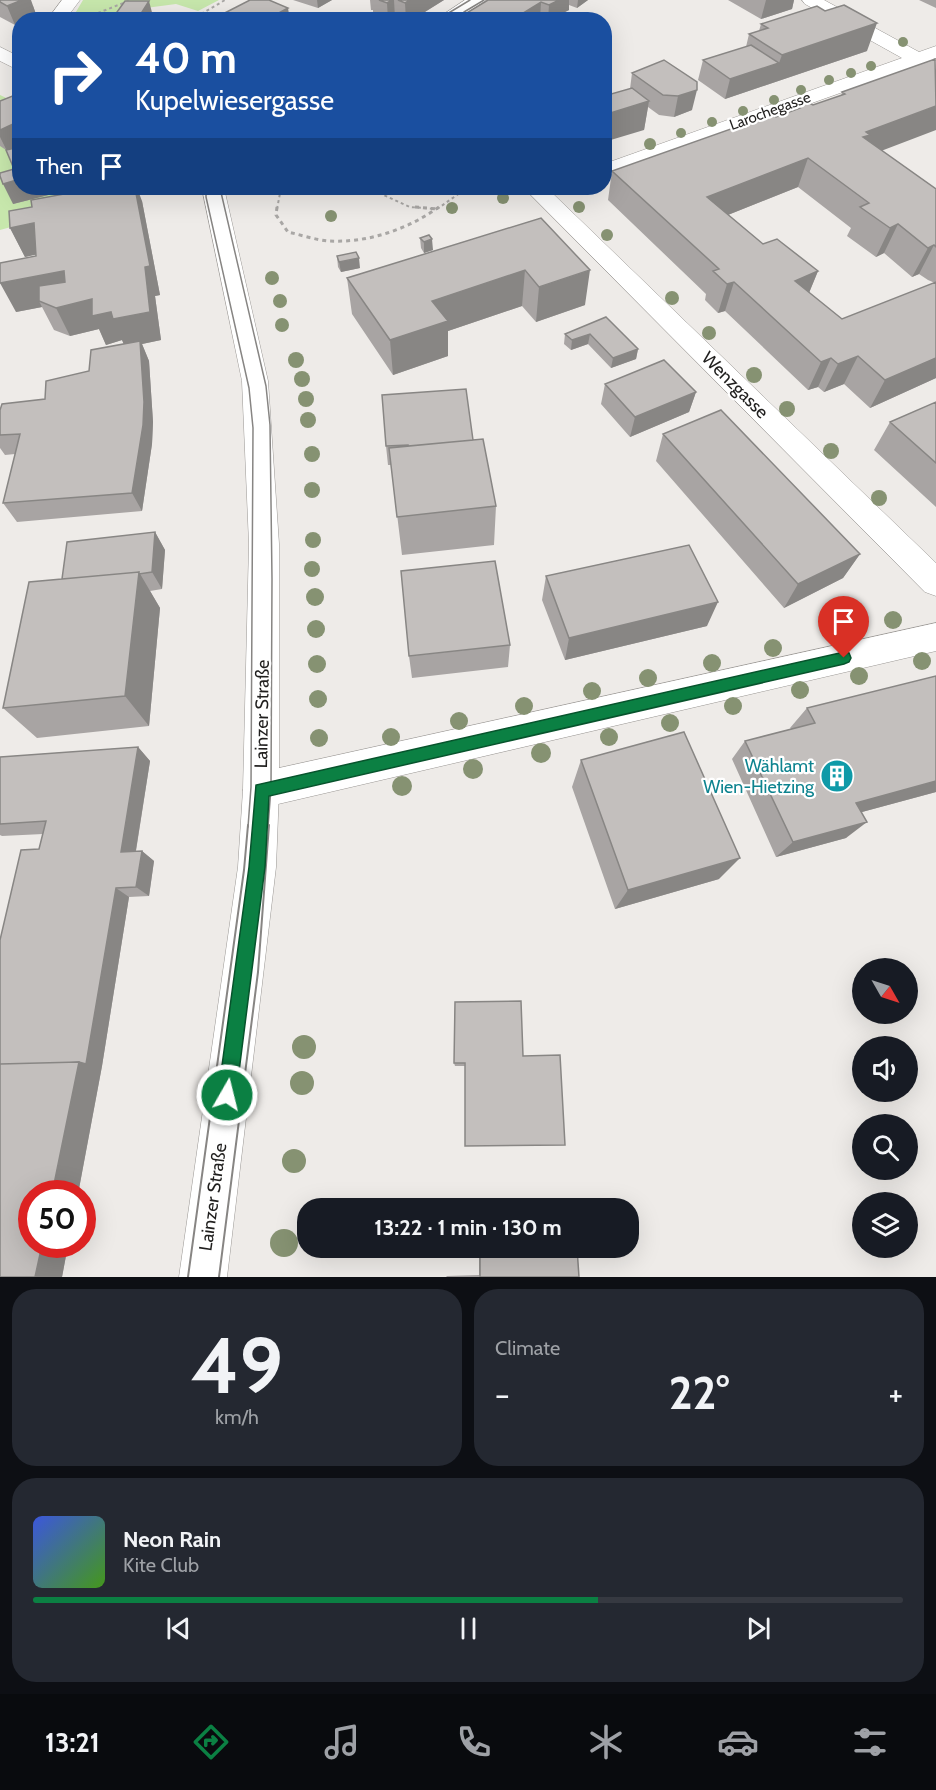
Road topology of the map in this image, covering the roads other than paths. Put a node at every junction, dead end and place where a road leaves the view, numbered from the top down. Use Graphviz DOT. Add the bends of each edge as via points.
graph roads {
  1 [pos="477,0"];
  2 [pos="811,0"];
  3 [pos="457,12"];
  4 [pos="927,56"];
  5 [pos="936,69"];
  6 [pos="612,168"];
  7 [pos="215,195"];
  8 [pos="550,195"];
  9 [pos="936,583"];
  10 [pos="936,637"];
  11 [pos="261,790"];
  12 [pos="203,1277"];
  1 -- 3 [label="street"];
  2 -- 4 [label="street"];
  4 -- 5 [label="street"];
  4 -- 6 [label="street, Larochegasse"];
  7 -- 11 [label="street, Lainzer Straße" via="255,381 264,544"];
  8 -- 9 [label="street, Wenzgasse"];
  10 -- 11 [label="street"];
  11 -- 12 [label="street, Lainzer Straße" via="257,867"];
}
